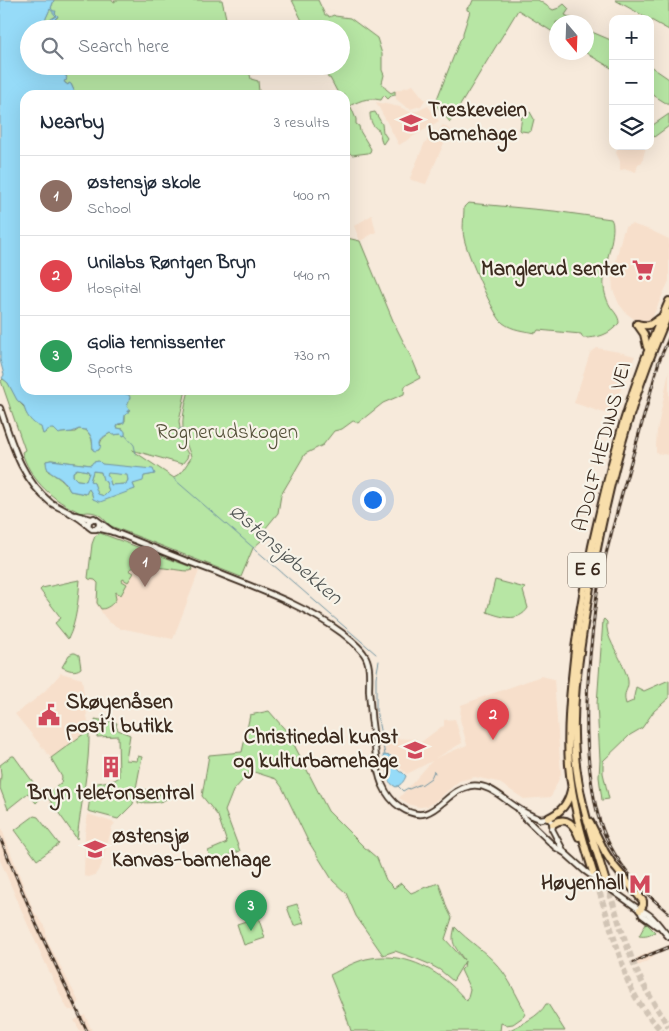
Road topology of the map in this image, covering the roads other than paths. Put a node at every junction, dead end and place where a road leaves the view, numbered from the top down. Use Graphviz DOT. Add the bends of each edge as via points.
graph roads {
  1 [pos="669,301"];
  2 [pos="669,313"];
  3 [pos="662,317"];
  4 [pos="648,349"];
  5 [pos="0,408"];
  6 [pos="623,440"];
  7 [pos="626,448"];
  8 [pos="623,461"];
  9 [pos="616,466"];
  10 [pos="74,515"];
  11 [pos="91,519"];
  12 [pos="99,522"];
  13 [pos="88,525"];
  14 [pos="97,528"];
  15 [pos="114,532"];
  16 [pos="571,786"];
  17 [pos="518,809"];
  18 [pos="584,812"];
  19 [pos="540,819"];
  20 [pos="551,824"];
  21 [pos="537,829"];
  22 [pos="542,833"];
  23 [pos="565,853"];
  24 [pos="590,864"];
  25 [pos="593,872"];
  26 [pos="606,882"];
  27 [pos="640,910"];
  28 [pos="669,937"];
  1 -- 3 [label="highway, ADOLF HEDINS VEI / E 6"];
  2 -- 6 [label="highway, ADOLF HEDINS VEI / E 6" via="641,382"];
  3 -- 4 [label="highway, ADOLF HEDINS VEI / E 6"];
  3 -- 4 [label="highway" via="650,325 636,324 643,331"];
  4 -- 16 [label="highway, ADOLF HEDINS VEI / E 6" via="613,458 582,596 568,714"];
  5 -- 10 [label="main road" via="26,476 51,502"];
  6 -- 7 [label="highway"];
  6 -- 9 [label="highway, ADOLF HEDINS VEI / E 6"];
  8 -- 9 [label="highway"];
  9 -- 18 [label="highway, ADOLF HEDINS VEI / E 6" via="583,629 574,714 574,752"];
  10 -- 11 [label="main road"];
  10 -- 13 [label="main road"];
  11 -- 12 [label="main road" via="96,518"];
  11 -- 13 [label="main road"];
  12 -- 14 [label="main road"];
  12 -- 15 [label="main road"];
  13 -- 14 [label="main road" via="92,529"];
  14 -- 15 [label="main road"];
  15 -- 17 [label="main road" via="298,606 328,622 359,647 366,656 368,667 377,765 388,796 399,807 414,814 427,813 456,792 474,786 494,791"];
  16 -- 20 [label="highway, E 6" via="563,808"];
  16 -- 24 [label="highway, ADOLF HEDINS VEI / E 6"];
  17 -- 19 [label="main road"];
  17 -- 21 [label="main road"];
  18 -- 26 [label="highway, ADOLF HEDINS VEI / E 6"];
  18 -- 27 [label="highway, E 6" via="614,866 643,902"];
  19 -- 20 [label="main road" via="544,817"];
  19 -- 21 [label="main road"];
  20 -- 22 [label="main road" via="548,833"];
  20 -- 23 [label="main road"];
  20 -- 24 [label="highway, E 6" via="561,820 572,825"];
  21 -- 22 [label="main road"];
  22 -- 23 [label="main road"];
  23 -- 27 [label="main road"];
  24 -- 25 [label="highway, ADOLF HEDINS VEI / E 6"];
  27 -- 28 [label="main road"];
}
